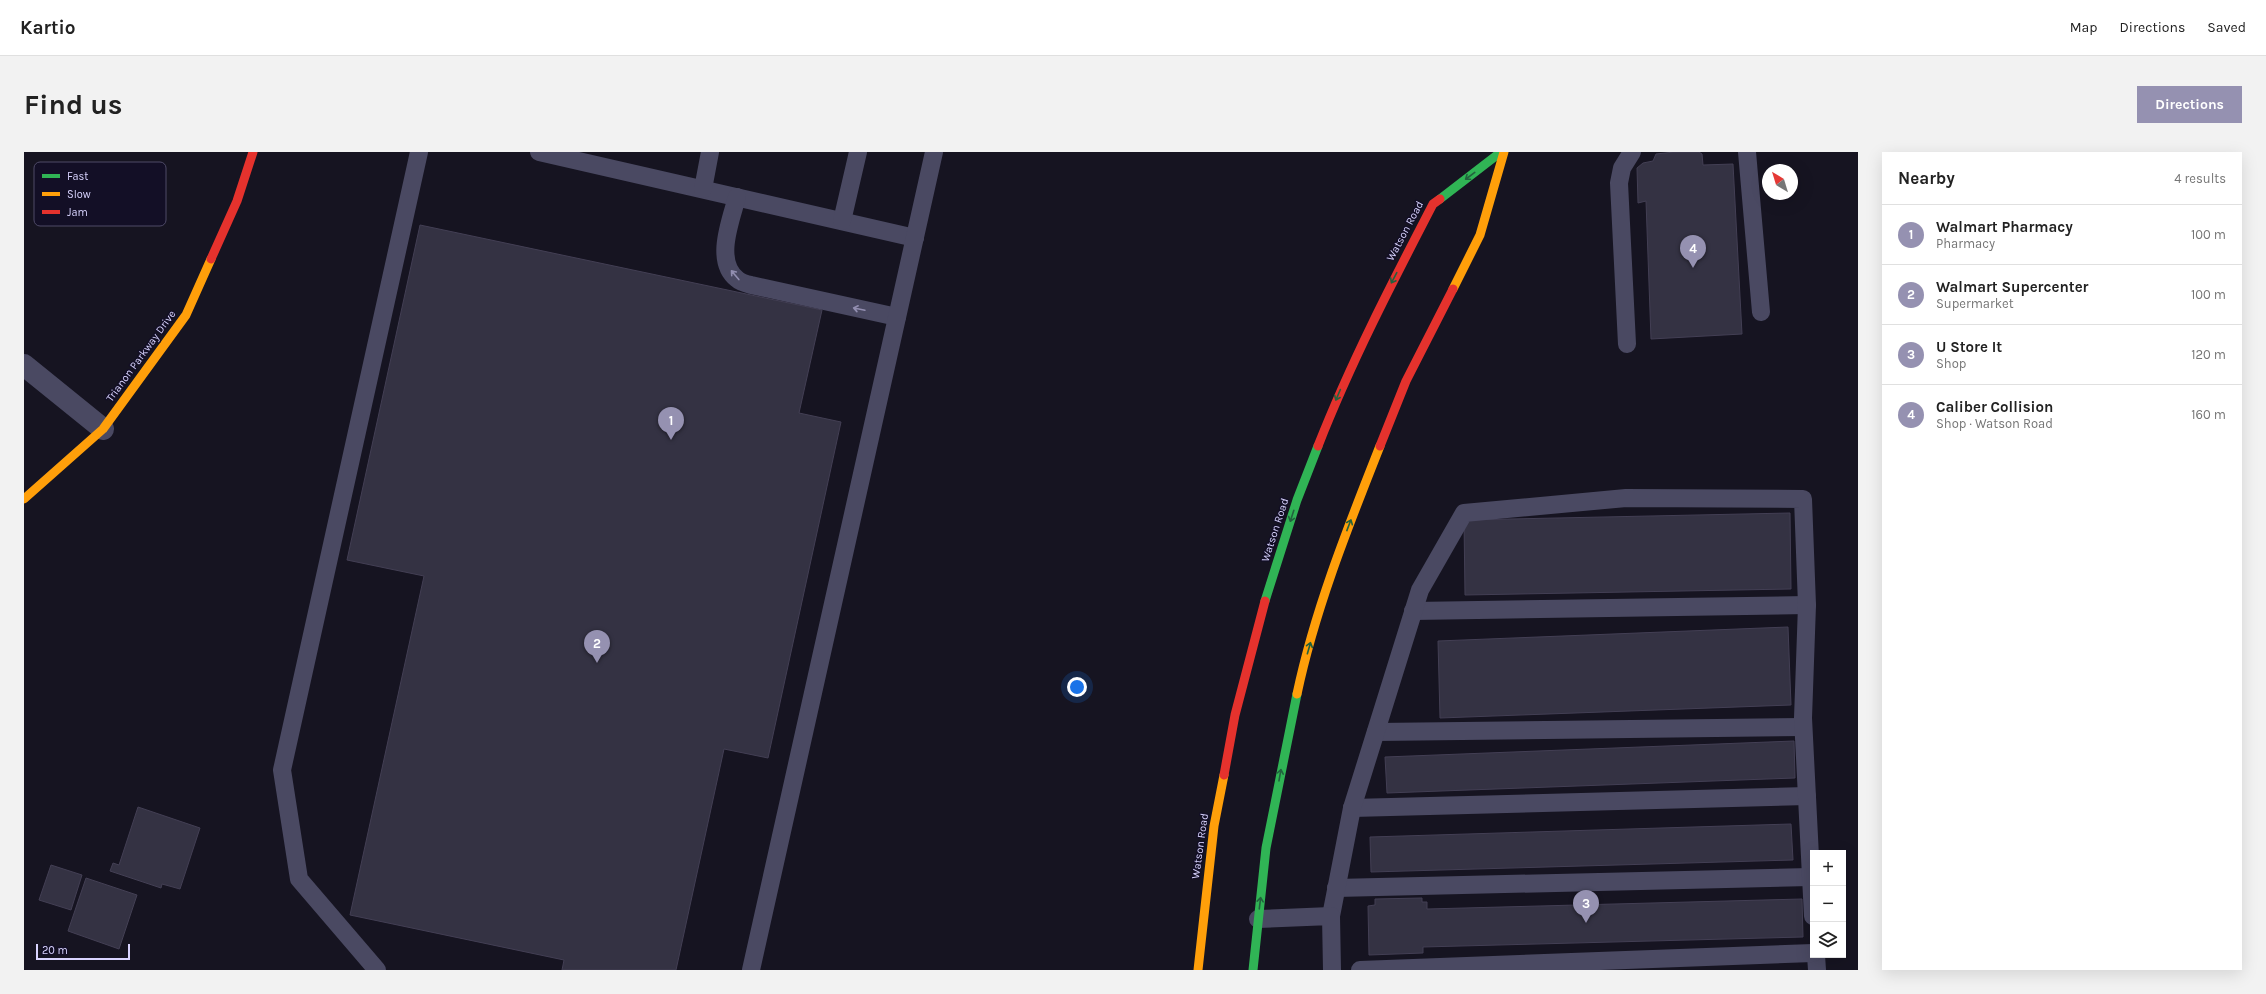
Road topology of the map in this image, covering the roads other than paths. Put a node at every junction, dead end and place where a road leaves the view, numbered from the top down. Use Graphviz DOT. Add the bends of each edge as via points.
graph roads {
  1 [pos="253,152"];
  2 [pos="419,152"];
  3 [pos="539,152"];
  4 [pos="710,152"];
  5 [pos="858,152"];
  6 [pos="934,152"];
  7 [pos="1502,152"];
  8 [pos="1632,152"];
  9 [pos="1746,152"];
  10 [pos="703,189"];
  11 [pos="737,197"];
  12 [pos="842,221"];
  13 [pos="915,238"];
  14 [pos="1761,312"];
  15 [pos="897,317"];
  16 [pos="1627,344"];
  17 [pos="24,365"];
  18 [pos="103,429"];
  19 [pos="24,499"];
  20 [pos="1807,605"];
  21 [pos="1414,611"];
  22 [pos="1803,727"];
  23 [pos="1376,732"];
  24 [pos="1807,796"];
  25 [pos="1352,808"];
  26 [pos="1810,877"];
  27 [pos="1336,888"];
  28 [pos="1331,916"];
  29 [pos="1258,919"];
  30 [pos="1810,953"];
  31 [pos="1816,958"];
  32 [pos="377,970"];
  33 [pos="751,970"];
  34 [pos="1198,970"];
  35 [pos="1253,970"];
  36 [pos="1332,970"];
  37 [pos="1360,970"];
  38 [pos="1817,970"];
  1 -- 18 [label="main road, Trianon Parkway Drive" via="237,201 186,315"];
  2 -- 32 [label="lane" via="282,770 299,880"];
  3 -- 10 [label="lane"];
  4 -- 10 [label="lane"];
  5 -- 12 [label="lane"];
  6 -- 13 [label="lane"];
  29 -- 7 [label="main road, Watson Road, one-way" via="1266,848 1283,760 1300,680 1324,598 1347,529 1406,381 1480,235"];
  7 -- 34 [label="main road, Watson Road, one-way" via="1433,204 1386,292 1339,393 1297,500 1262,610 1235,715 1214,826"];
  8 -- 16 [label="lane" via="1622,168 1619,183"];
  9 -- 14 [label="lane"];
  10 -- 11 [label="lane"];
  11 -- 12 [label="lane"];
  15 -- 11 [label="lane, one-way" via="751,285 737,279 726,259 724,246"];
  12 -- 13 [label="lane"];
  13 -- 15 [label="lane"];
  15 -- 33 [label="lane"];
  17 -- 18 [label="street"];
  18 -- 19 [label="main road, Trianon Parkway Drive"];
  20 -- 21 [label="lane"];
  20 -- 21 [label="lane" via="1803,500 1626,498 1464,513 1420,590"];
  20 -- 22 [label="lane"];
  21 -- 23 [label="lane"];
  22 -- 23 [label="lane"];
  22 -- 24 [label="lane"];
  23 -- 25 [label="lane"];
  24 -- 25 [label="lane"];
  24 -- 26 [label="lane"];
  25 -- 27 [label="lane"];
  26 -- 27 [label="lane"];
  27 -- 28 [label="lane"];
  28 -- 29 [label="lane"];
  28 -- 36 [label="lane"];
  29 -- 35 [label="main road, Watson Road"];
  30 -- 37 [label="lane"];
  31 -- 38 [label="lane"];
}
